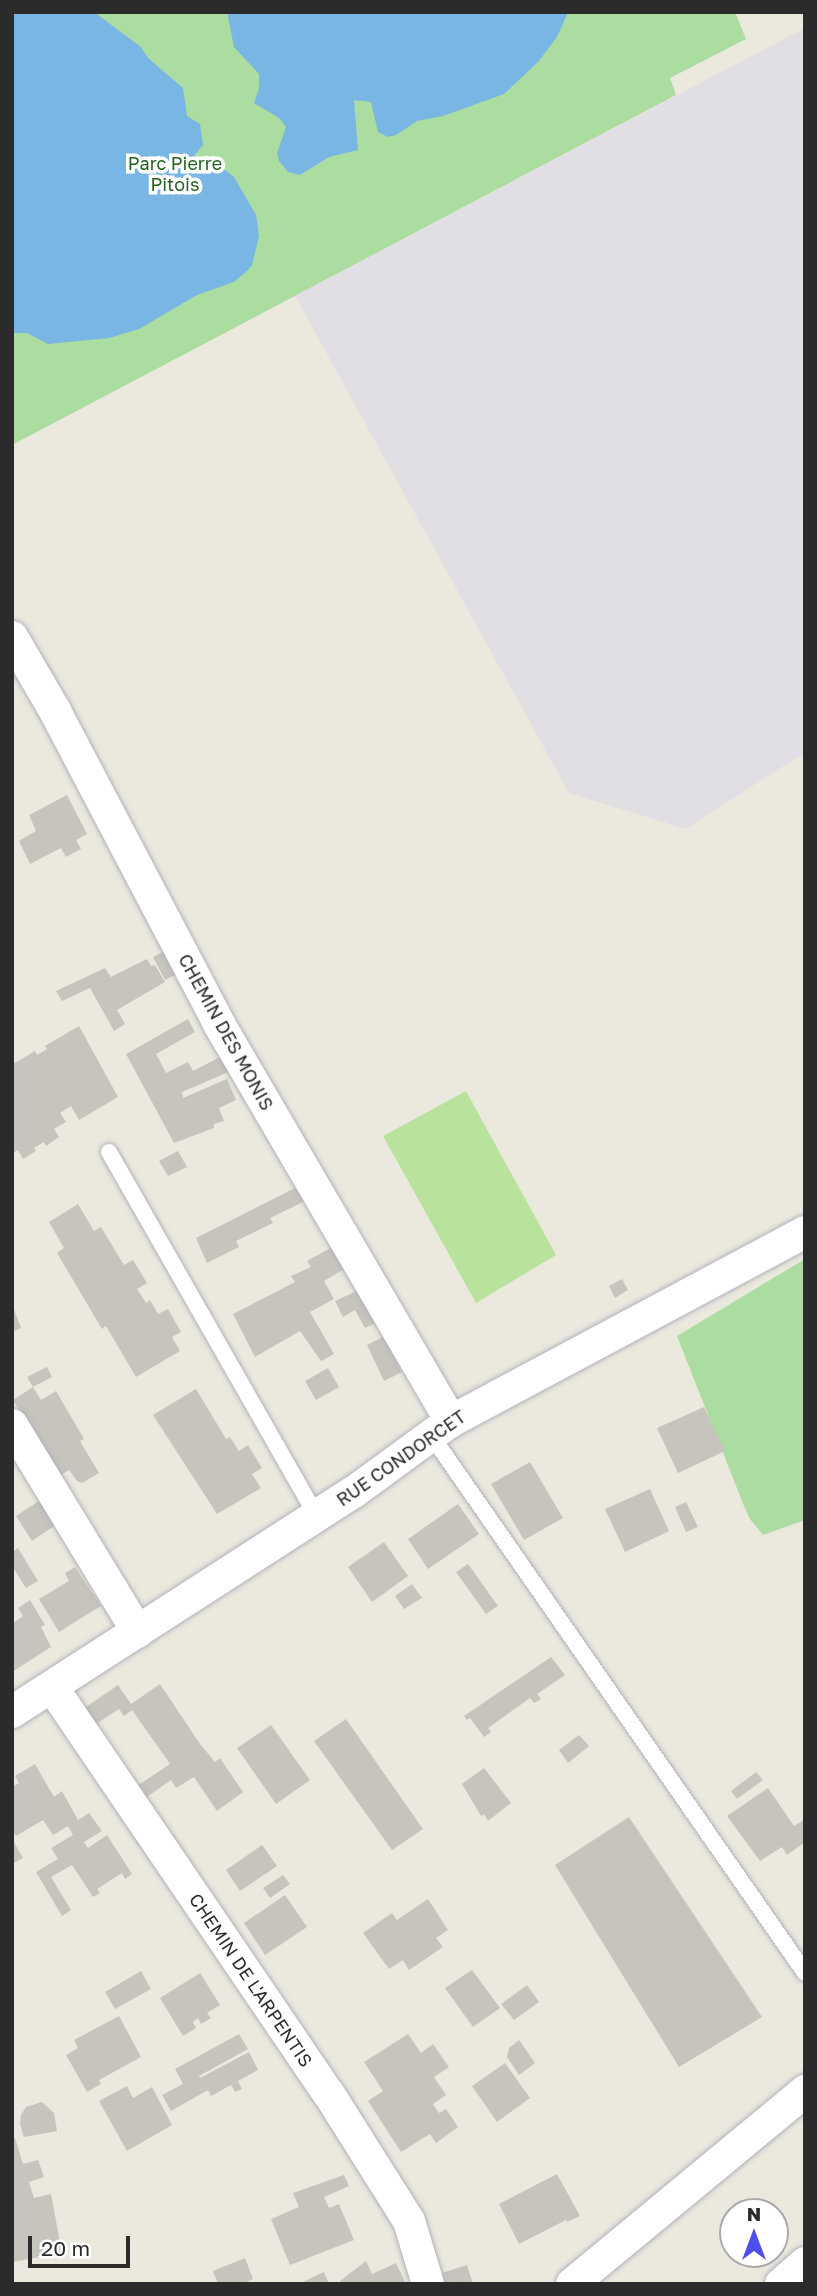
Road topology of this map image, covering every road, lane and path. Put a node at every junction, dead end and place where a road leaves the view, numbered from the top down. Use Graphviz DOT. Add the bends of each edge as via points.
graph roads {
  1 [pos="12,637"];
  2 [pos="109,1152"];
  3 [pos="805,1232"];
  4 [pos="12,1425"];
  5 [pos="441,1428"];
  6 [pos="317,1516"];
  7 [pos="138,1632"];
  8 [pos="52,1687"];
  9 [pos="12,1712"];
  10 [pos="805,1973"];
  11 [pos="805,2091"];
  12 [pos="805,2263"];
  13 [pos="428,2284"];
  14 [pos="572,2284"];
  15 [pos="780,2284"];
  1 -- 5 [label="street, CHEMIN DES MONIS"];
  2 -- 6 [label="lane"];
  3 -- 5 [label="street, RUE CONDORCET"];
  4 -- 7 [label="street"];
  5 -- 6 [label="street, RUE CONDORCET"];
  5 -- 10 [label="lane"];
  6 -- 7 [label="street, RUE CONDORCET"];
  7 -- 8 [label="street, RUE CONDORCET"];
  8 -- 9 [label="street, RUE CONDORCET"];
  8 -- 13 [label="street, CHEMIN DE L'ARPENTIS" via="387,2186 409,2221"];
  11 -- 14 [label="street"];
  12 -- 15 [label="street"];
}
